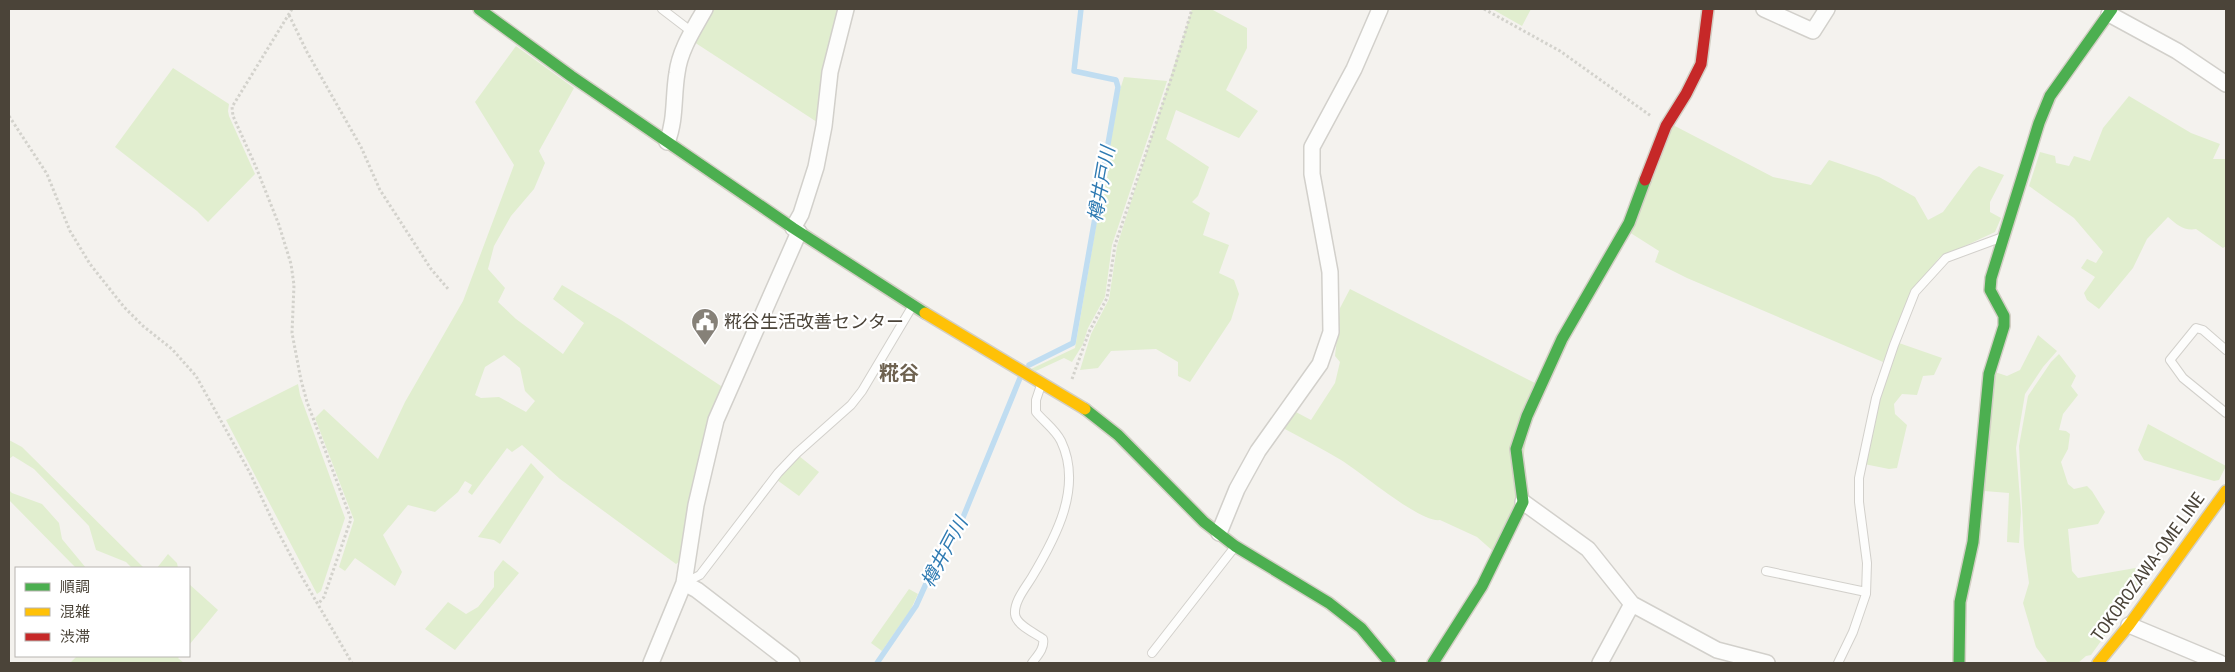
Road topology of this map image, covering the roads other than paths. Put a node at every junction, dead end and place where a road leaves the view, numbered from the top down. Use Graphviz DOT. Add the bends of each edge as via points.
graph roads {
  1 [pos="478,9"];
  2 [pos="662,9"];
  3 [pos="705,9"];
  4 [pos="846,9"];
  5 [pos="1380,9"];
  6 [pos="1708,9"];
  7 [pos="1764,9"];
  8 [pos="1827,9"];
  9 [pos="2110,11"];
  10 [pos="692,32"];
  11 [pos="2226,84"];
  12 [pos="667,142"];
  13 [pos="796,230"];
  14 [pos="2005,237"];
  15 [pos="913,306"];
  16 [pos="2226,350"];
  17 [pos="1042,382"];
  18 [pos="2226,413"];
  19 [pos="2226,491"];
  20 [pos="1523,502"];
  21 [pos="1219,533"];
  22 [pos="1235,546"];
  23 [pos="1766,572"];
  24 [pos="684,583"];
  25 [pos="1866,592"];
  26 [pos="1632,604"];
  27 [pos="2129,625"];
  28 [pos="1152,653"];
  29 [pos="651,663"];
  30 [pos="792,663"];
  31 [pos="1032,663"];
  32 [pos="1390,663"];
  33 [pos="1433,663"];
  34 [pos="1600,663"];
  35 [pos="1767,663"];
  36 [pos="1838,663"];
  37 [pos="1960,663"];
  38 [pos="2098,663"];
  39 [pos="2220,663"];
  1 -- 12 [label="street"];
  2 -- 10 [label="lane"];
  3 -- 10 [label="street"];
  4 -- 13 [label="street" via="830,72 816,167"];
  5 -- 21 [label="street" via="1354,69 1312,147 1312,174 1330,272 1332,322 1326,349 1320,364 1258,451 1237,489"];
  6 -- 20 [label="street" via="1701,64 1666,126 1629,222 1562,339 1526,416 1516,449"];
  7 -- 8 [label="street" via="1813,31"];
  9 -- 11 [label="street"];
  9 -- 14 [label="street" via="2050,96"];
  10 -- 12 [label="street" via="676,73 672,130"];
  12 -- 13 [label="street"];
  13 -- 15 [label="street"];
  13 -- 24 [label="street" via="716,420 696,505"];
  14 -- 25 [label="lane" via="1946,258 1911,300 1876,398 1859,478 1859,502 1868,563"];
  14 -- 37 [label="street" via="1990,278 1990,290 2004,316 2004,326 1989,374 1973,542 1960,602"];
  15 -- 17 [label="street"];
  15 -- 24 [label="lane" via="851,405 778,473 700,575"];
  16 -- 18 [label="lane" via="2203,330 2196,328 2170,360 2183,378"];
  17 -- 21 [label="street" via="1094,415 1118,435 1204,522"];
  17 -- 31 [label="lane" via="1036,412 1061,441 1069,488 1064,516 1017,603 1015,614 1018,621 1043,639 1042,650"];
  19 -- 27 [label="street, TOKOROZAWA-OME LINE"];
  20 -- 26 [label="street" via="1588,549"];
  20 -- 33 [label="street" via="1482,586"];
  21 -- 22 [label="street"];
  22 -- 28 [label="lane"];
  22 -- 32 [label="street" via="1329,603 1360,628"];
  23 -- 25 [label="lane"];
  24 -- 29 [label="street"];
  24 -- 30 [label="street"];
  25 -- 36 [label="lane" via="1853,632"];
  26 -- 34 [label="street"];
  26 -- 35 [label="street" via="1716,650"];
  27 -- 38 [label="street, TOKOROZAWA-OME LINE"];
  27 -- 39 [label="street"];
}
